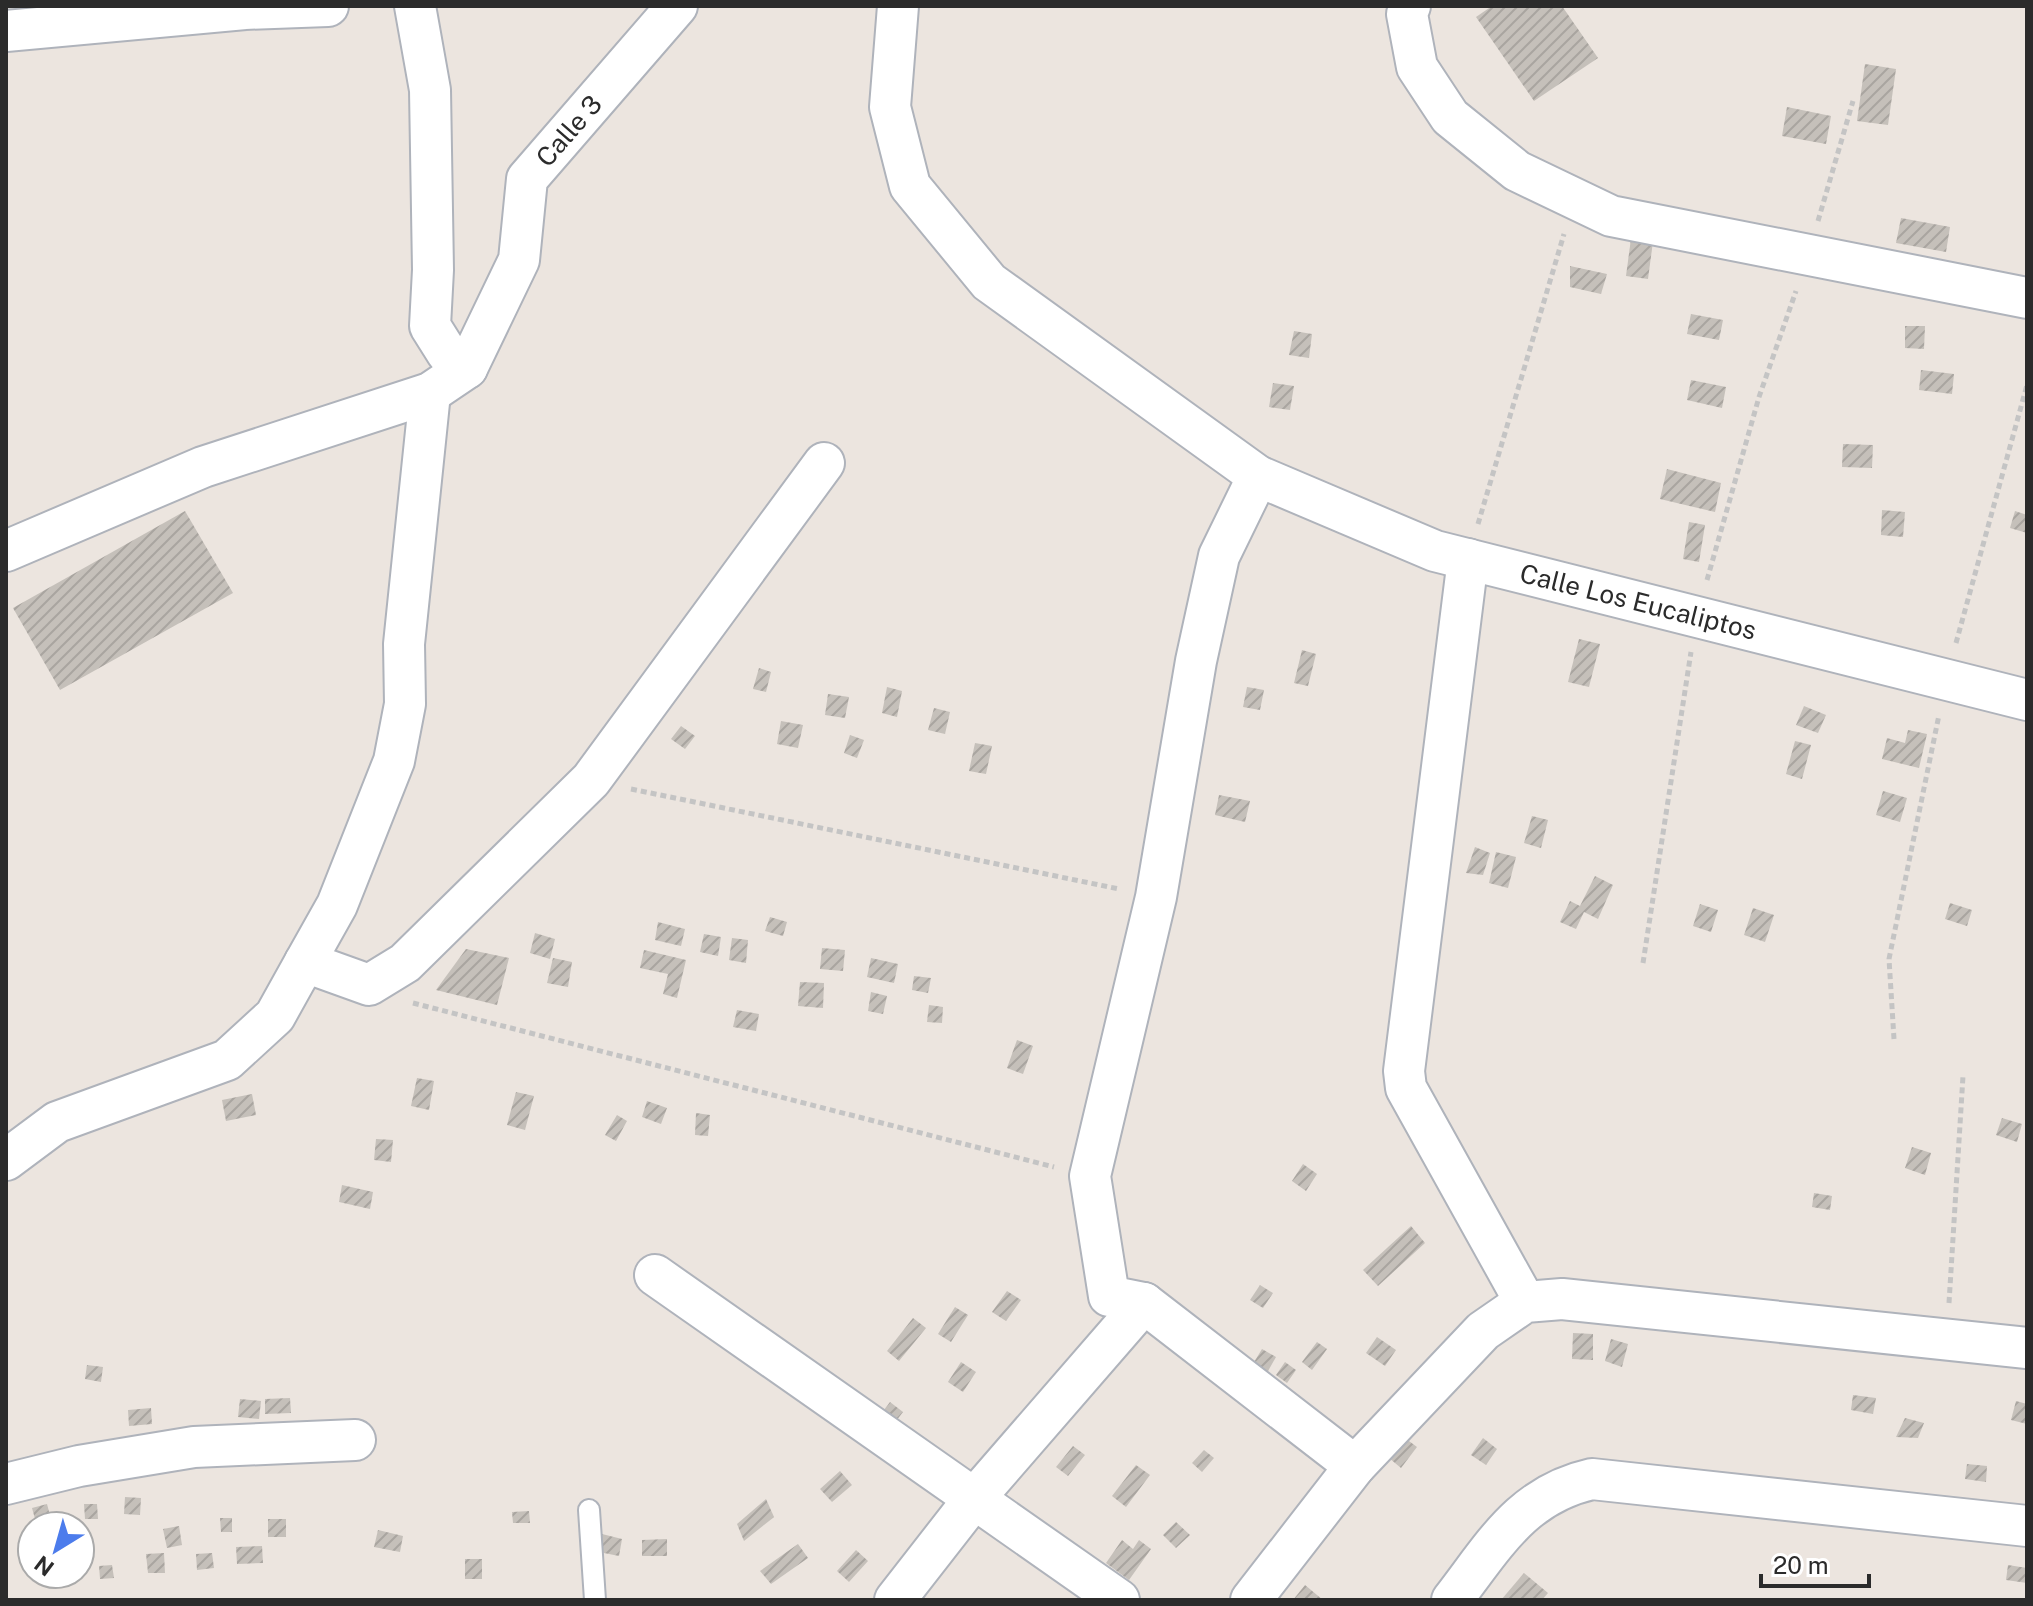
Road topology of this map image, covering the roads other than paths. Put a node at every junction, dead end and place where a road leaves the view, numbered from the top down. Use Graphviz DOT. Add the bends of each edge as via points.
graph roads {
  1 [pos="328,6"];
  2 [pos="415,6"];
  3 [pos="677,6"];
  4 [pos="898,6"];
  5 [pos="1410,6"];
  6 [pos="6,31"];
  7 [pos="2027,298"];
  8 [pos="467,368"];
  9 [pos="430,393"];
  10 [pos="824,463"];
  11 [pos="1258,476"];
  12 [pos="6,551"];
  13 [pos="1468,559"];
  14 [pos="2027,700"];
  15 [pos="305,962"];
  16 [pos="6,1160"];
  17 [pos="655,1275"];
  18 [pos="1525,1302"];
  19 [pos="1144,1303"];
  20 [pos="2027,1348"];
  21 [pos="355,1440"];
  22 [pos="1355,1466"];
  23 [pos="6,1484"];
  24 [pos="973,1500"];
  25 [pos="589,1510"];
  26 [pos="2027,1526"];
  27 [pos="595,1600"];
  28 [pos="895,1600"];
  29 [pos="1119,1600"];
  30 [pos="1251,1600"];
  31 [pos="1452,1600"];
  1 -- 6 [label="street"];
  2 -- 8 [label="street" via="430,90 430,326 447,353"];
  3 -- 8 [label="street, Calle 3" via="527,179 519,260"];
  4 -- 11 [label="street, Calle Los Eucaliptos" via="890,107 910,186 989,282"];
  5 -- 7 [label="street" via="1417,67 1450,117 1517,171 1575,199 1611,216"];
  8 -- 9 [label="street"];
  9 -- 12 [label="street" via="203,467"];
  9 -- 15 [label="street" via="404,644 405,704 394,761 337,905"];
  10 -- 15 [label="street" via="591,780 405,963 369,985"];
  11 -- 13 [label="street, Calle Los Eucaliptos" via="1435,551"];
  11 -- 19 [label="street" via="1219,556 1156,897 1090,1176 1109,1296"];
  13 -- 14 [label="street, Calle Los Eucaliptos"];
  13 -- 18 [label="street" via="1404,1071 1406,1088"];
  15 -- 16 [label="street" via="275,1016 227,1060 57,1122"];
  17 -- 24 [label="street"];
  18 -- 20 [label="street" via="1562,1299"];
  18 -- 22 [label="street" via="1483,1331"];
  19 -- 22 [label="street"];
  19 -- 24 [label="street"];
  21 -- 23 [label="street" via="194,1447"];
  22 -- 30 [label="street"];
  24 -- 28 [label="street"];
  24 -- 29 [label="street"];
  25 -- 27 [label="lane"];
  26 -- 31 [label="street" via="1592,1479 1536,1500"];
}
